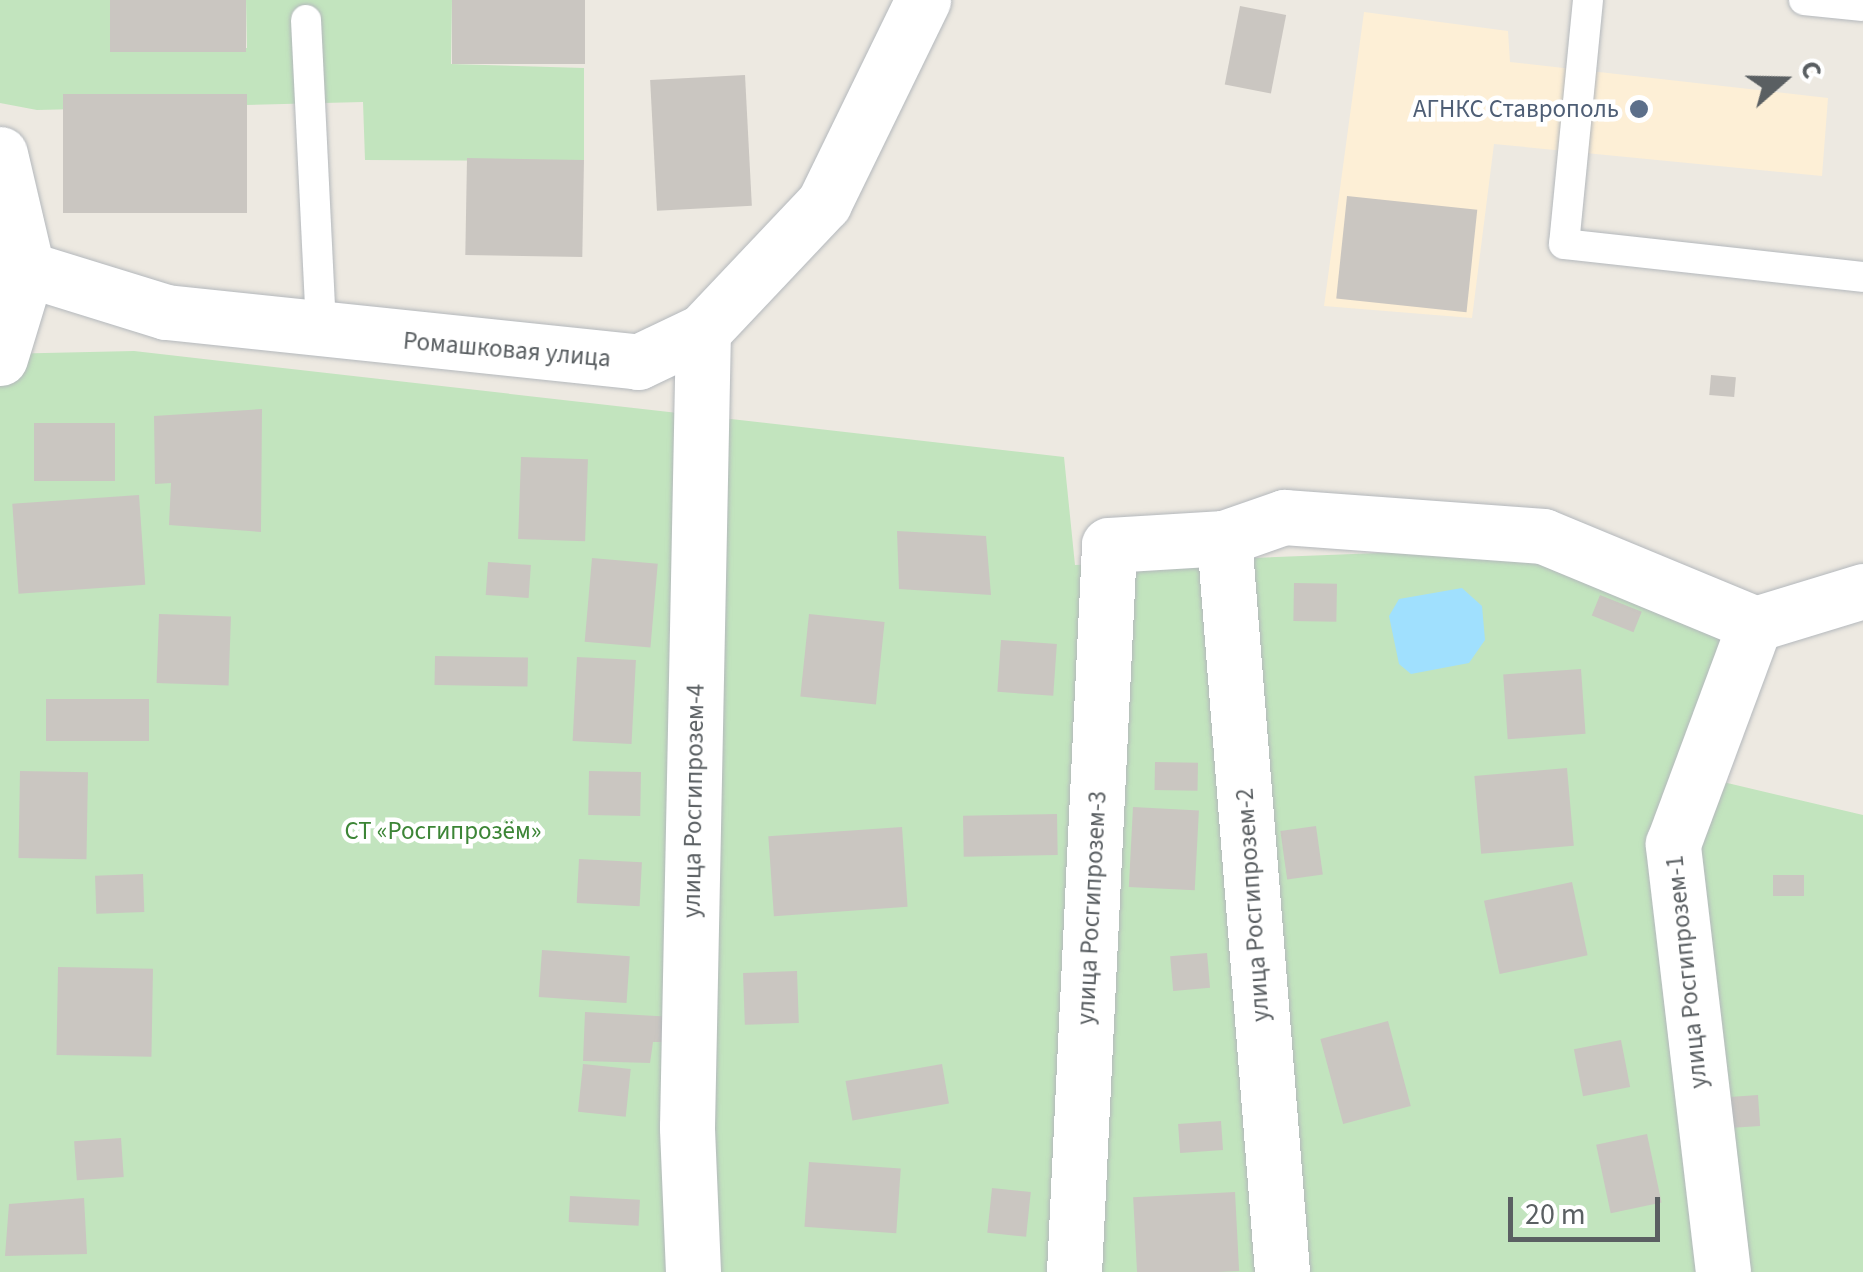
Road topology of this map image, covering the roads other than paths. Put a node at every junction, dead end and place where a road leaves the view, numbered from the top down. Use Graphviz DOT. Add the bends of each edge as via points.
graph roads {
  1 [pos="923,0"];
  2 [pos="1588,0"];
  3 [pos="1804,0"];
  4 [pos="1863,6"];
  5 [pos="306,20"];
  6 [pos="0,154"];
  7 [pos="28,269"];
  8 [pos="1863,277"];
  9 [pos="321,331"];
  10 [pos="703,331"];
  11 [pos="0,358"];
  12 [pos="1224,538"];
  13 [pos="1863,590"];
  14 [pos="1755,624"];
  15 [pos="692,1272"];
  16 [pos="1074,1272"];
  17 [pos="1282,1272"];
  18 [pos="1722,1272"];
  1 -- 10 [label="street, Ромашковая улица" via="824,203"];
  2 -- 8 [label="lane" via="1564,244"];
  3 -- 4 [label="lane"];
  5 -- 9 [label="lane"];
  6 -- 7 [label="street"];
  7 -- 9 [label="street, Ромашковая улица" via="166,312"];
  7 -- 11 [label="street"];
  9 -- 10 [label="street, Ромашковая улица" via="638,362"];
  10 -- 15 [label="street, улица Росгипрозем-4" via="687,1127"];
  12 -- 14 [label="street" via="1284,518 1543,536"];
  12 -- 16 [label="street, улица Росгипрозем-3" via="1109,545"];
  12 -- 17 [label="street, улица Росгипрозем-2"];
  13 -- 14 [label="street"];
  14 -- 18 [label="street, улица Росгипрозем-1" via="1674,844"];
}
